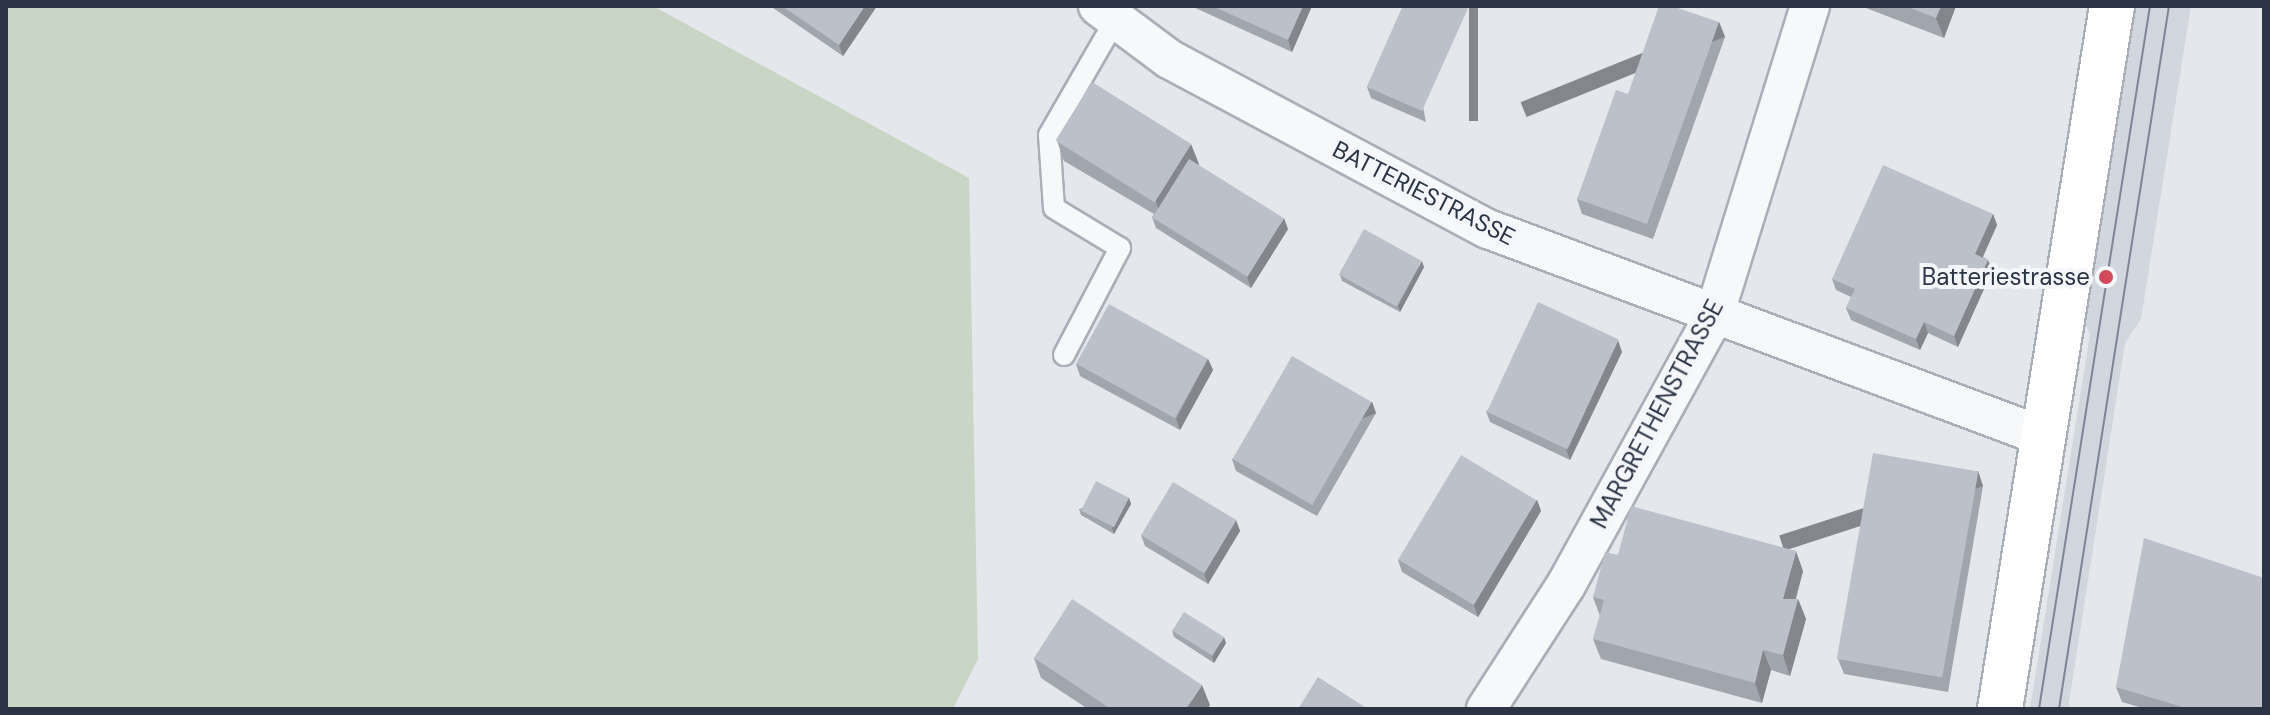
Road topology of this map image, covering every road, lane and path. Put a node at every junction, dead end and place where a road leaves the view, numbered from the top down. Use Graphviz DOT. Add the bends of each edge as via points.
graph roads {
  1 [pos="1810,6"];
  2 [pos="2112,6"];
  3 [pos="1107,13"];
  4 [pos="1714,316"];
  5 [pos="1064,355"];
  6 [pos="2042,436"];
  7 [pos="1486,709"];
  8 [pos="2000,709"];
  1 -- 4 [label="street, MARGRETHENSTRASSE"];
  2 -- 6 [label="main road"];
  3 -- 4 [label="street, BATTERIESTRASSE" via="1169,59 1488,229"];
  3 -- 5 [label="lane" via="1049,135 1054,208 1120,248"];
  4 -- 6 [label="street, BATTERIESTRASSE"];
  4 -- 7 [label="street, MARGRETHENSTRASSE" via="1566,585"];
  6 -- 8 [label="main road"];
}
